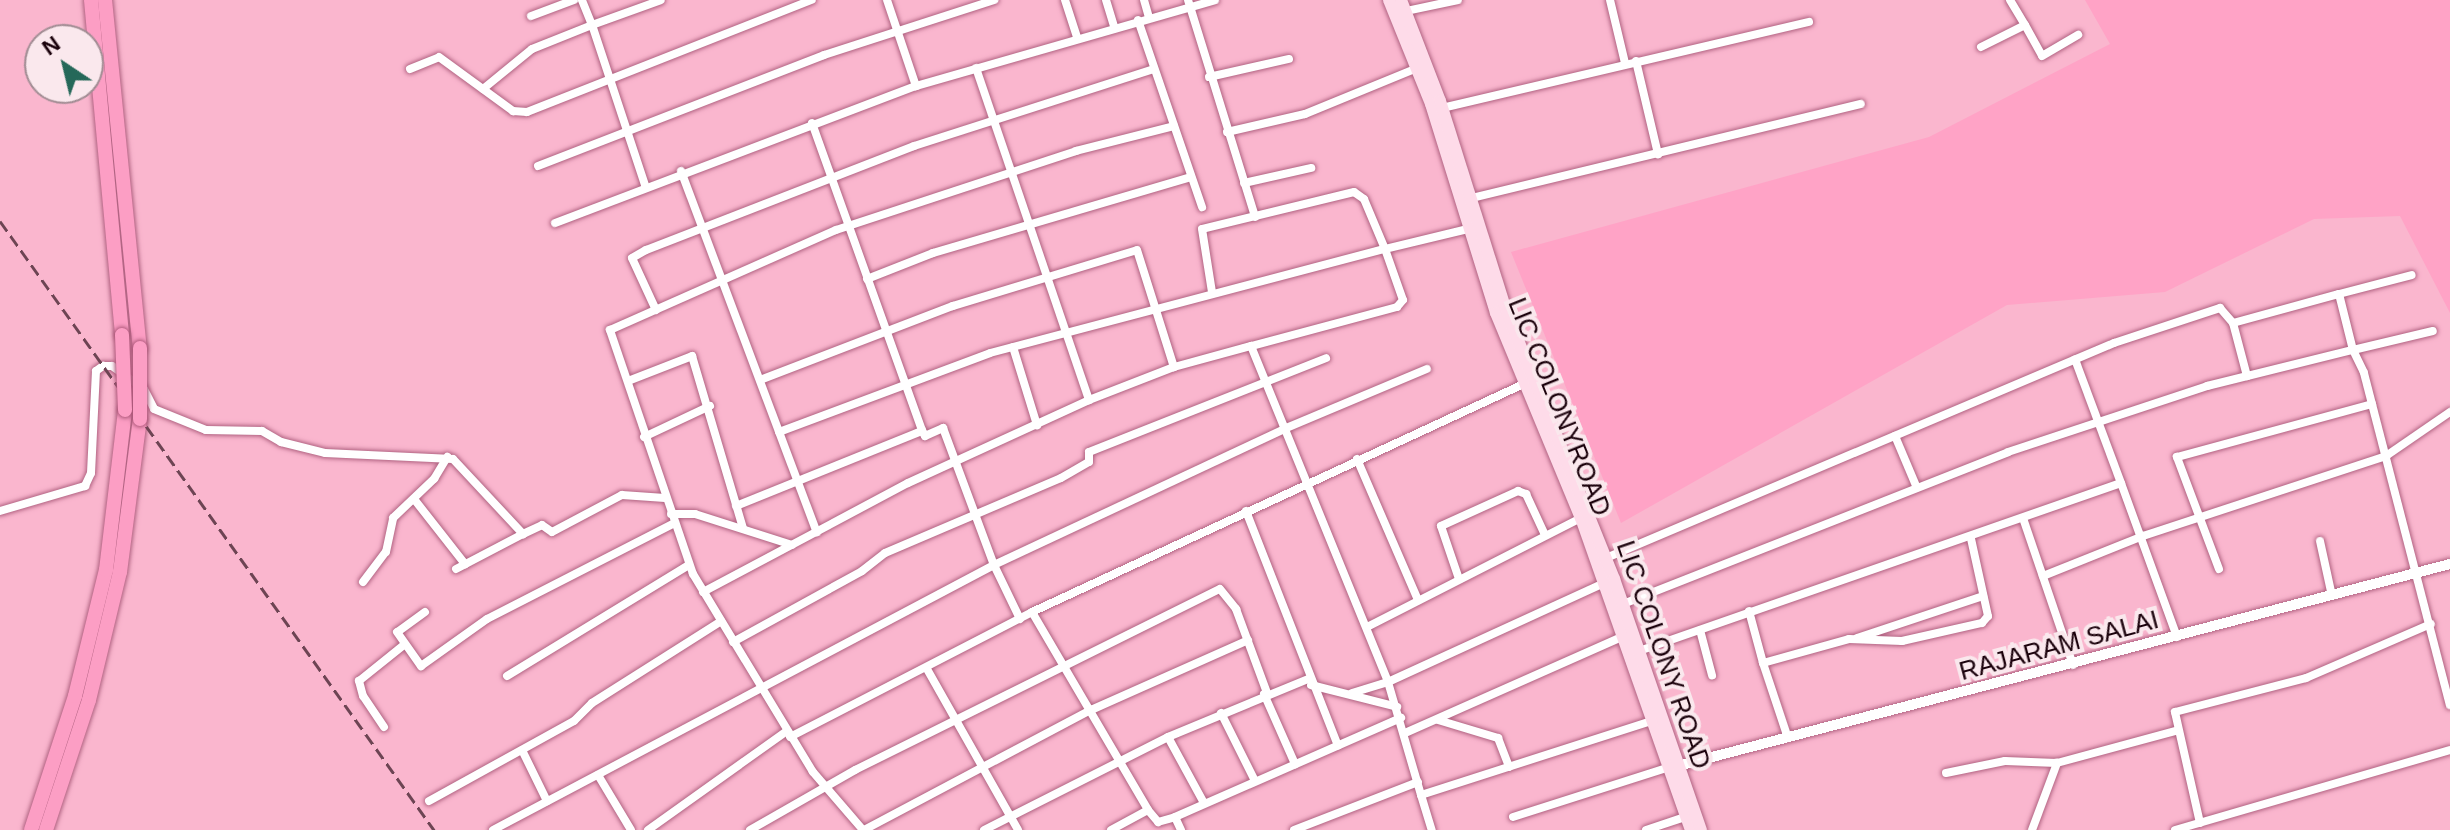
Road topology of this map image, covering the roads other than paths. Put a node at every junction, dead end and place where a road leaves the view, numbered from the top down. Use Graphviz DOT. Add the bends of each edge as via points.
graph roads {
  1 [pos="91,0"];
  2 [pos="105,0"];
  3 [pos="574,0"];
  4 [pos="582,0"];
  5 [pos="661,0"];
  6 [pos="812,0"];
  7 [pos="887,0"];
  8 [pos="994,0"];
  9 [pos="1065,0"];
  10 [pos="1106,0"];
  11 [pos="1144,0"];
  12 [pos="1215,0"];
  13 [pos="1389,0"];
  14 [pos="1458,0"];
  15 [pos="1610,0"];
  16 [pos="2014,1"];
  17 [pos="1189,3"];
  18 [pos="1403,5"];
  19 [pos="531,16"];
  20 [pos="1149,17"];
  21 [pos="1138,20"];
  22 [pos="1809,22"];
  23 [pos="592,25"];
  24 [pos="2025,25"];
  25 [pos="1114,26"];
  26 [pos="897,31"];
  27 [pos="2078,35"];
  28 [pos="1077,36"];
  29 [pos="1981,47"];
  30 [pos="1289,59"];
  31 [pos="1636,61"];
  32 [pos="1625,63"];
  33 [pos="976,68"];
  34 [pos="1417,68"];
  35 [pos="410,69"];
  36 [pos="1154,69"];
  37 [pos="1209,77"];
  38 [pos="609,78"];
  39 [pos="916,86"];
  40 [pos="483,89"];
  41 [pos="1438,104"];
  42 [pos="1861,104"];
  43 [pos="994,121"];
  44 [pos="812,123"];
  45 [pos="1174,126"];
  46 [pos="627,130"];
  47 [pos="1227,132"];
  48 [pos="1658,154"];
  49 [pos="538,166"];
  50 [pos="1311,168"];
  51 [pos="681,171"];
  52 [pos="1011,173"];
  53 [pos="831,177"];
  54 [pos="1191,177"];
  55 [pos="1244,183"];
  56 [pos="645,185"];
  57 [pos="1472,198"];
  58 [pos="1202,207"];
  59 [pos="1255,217"];
  60 [pos="555,223"];
  61 [pos="849,226"];
  62 [pos="1029,226"];
  63 [pos="1475,227"];
  64 [pos="702,228"];
  65 [pos="1385,249"];
  66 [pos="2412,275"];
  67 [pos="1046,276"];
  68 [pos="722,279"];
  69 [pos="867,279"];
  70 [pos="1212,292"];
  71 [pos="2339,294"];
  72 [pos="1154,308"];
  73 [pos="656,310"];
  74 [pos="2233,323"];
  75 [pos="886,331"];
  76 [pos="2433,331"];
  77 [pos="1065,333"];
  78 [pos="1251,346"];
  79 [pos="1013,347"];
  80 [pos="2353,350"];
  81 [pos="1326,358"];
  82 [pos="2075,359"];
  83 [pos="1174,367"];
  84 [pos="1427,369"];
  85 [pos="2247,376"];
  86 [pos="1264,379"];
  87 [pos="760,380"];
  88 [pos="628,381"];
  89 [pos="1530,381"];
  90 [pos="904,382"];
  91 [pos="1089,400"];
  92 [pos="2372,404"];
  93 [pos="710,406"];
  94 [pos="2450,412"];
  95 [pos="2098,421"];
  96 [pos="1037,425"];
  97 [pos="1284,429"];
  98 [pos="922,431"];
  99 [pos="779,432"];
  100 [pos="1895,436"];
  101 [pos="644,437"];
  102 [pos="2386,456"];
  103 [pos="447,457"];
  104 [pos="1357,459"];
  105 [pos="957,462"];
  106 [pos="798,481"];
  107 [pos="1306,483"];
  108 [pos="2121,483"];
  109 [pos="1917,488"];
  110 [pos="665,498"];
  111 [pos="414,499"];
  112 [pos="736,506"];
  113 [pos="0,511"];
  114 [pos="977,511"];
  115 [pos="1246,511"];
  116 [pos="1581,518"];
  117 [pos="2198,518"];
  118 [pos="673,519"];
  119 [pos="2024,521"];
  120 [pos="743,528"];
  121 [pos="817,532"];
  122 [pos="523,534"];
  123 [pos="1545,535"];
  124 [pos="2143,536"];
  125 [pos="1971,539"];
  126 [pos="2320,541"];
  127 [pos="792,545"];
  128 [pos="465,564"];
  129 [pos="2450,564"];
  130 [pos="689,565"];
  131 [pos="994,565"];
  132 [pos="456,569"];
  133 [pos="2219,569"];
  134 [pos="1605,570"];
  135 [pos="2418,573"];
  136 [pos="2043,576"];
  137 [pos="1459,579"];
  138 [pos="363,582"];
  139 [pos="703,592"];
  140 [pos="1983,596"];
  141 [pos="2332,596"];
  142 [pos="1418,600"];
  143 [pos="1623,604"];
  144 [pos="1749,611"];
  145 [pos="425,612"];
  146 [pos="1032,612"];
  147 [pos="1020,619"];
  148 [pos="721,621"];
  149 [pos="2431,624"];
  150 [pos="1367,627"];
  151 [pos="1700,630"];
  152 [pos="1622,637"];
  153 [pos="2177,637"];
  154 [pos="1857,638"];
  155 [pos="1248,640"];
  156 [pos="733,642"];
  157 [pos="404,645"];
  158 [pos="1639,651"];
  159 [pos="1763,663"];
  160 [pos="1063,665"];
  161 [pos="2073,665"];
  162 [pos="927,669"];
  163 [pos="1712,675"];
  164 [pos="507,676"];
  165 [pos="1309,682"];
  166 [pos="1388,682"];
  167 [pos="760,687"];
  168 [pos="1352,693"];
  169 [pos="1266,694"];
  170 [pos="2450,705"];
  171 [pos="1397,707"];
  172 [pos="1091,710"];
  173 [pos="1221,713"];
  174 [pos="1401,718"];
  175 [pos="955,720"];
  176 [pos="1437,720"];
  177 [pos="1651,721"];
  178 [pos="384,727"];
  179 [pos="2176,731"];
  180 [pos="1405,733"];
  181 [pos="788,734"];
  182 [pos="1168,737"];
  183 [pos="1788,738"];
  184 [pos="1338,746"];
  185 [pos="522,750"];
  186 [pos="2450,750"];
  187 [pos="1119,761"];
  188 [pos="2057,763"];
  189 [pos="1295,764"];
  190 [pos="1509,767"];
  191 [pos="1672,767"];
  192 [pos="983,769"];
  193 [pos="1946,773"];
  194 [pos="598,775"];
  195 [pos="1255,781"];
  196 [pos="1418,782"];
  197 [pos="826,787"];
  198 [pos="1421,795"];
  199 [pos="429,801"];
  200 [pos="547,801"];
  201 [pos="1204,803"];
  202 [pos="1148,810"];
  203 [pos="1690,815"];
  204 [pos="1009,816"];
  205 [pos="1175,817"];
  206 [pos="1513,817"];
  207 [pos="2200,823"];
  208 [pos="627,828"];
  209 [pos="31,830"];
  210 [pos="46,830"];
  211 [pos="495,830"];
  212 [pos="648,830"];
  213 [pos="750,830"];
  214 [pos="864,830"];
  215 [pos="984,830"];
  216 [pos="1018,830"];
  217 [pos="1111,830"];
  218 [pos="1181,830"];
  219 [pos="1294,830"];
  220 [pos="1432,830"];
  221 [pos="1646,830"];
  222 [pos="1691,830"];
  223 [pos="1701,830"];
  224 [pos="2032,830"];
  225 [pos="2175,830"];
  1 -- 209 [label="highway, bridge" via="125,410 106,570 75,696"];
  2 -- 210 [label="highway, bridge" via="140,348 140,419 120,572 89,700"];
  3 -- 19 [label="street"];
  4 -- 23 [label="street"];
  5 -- 23 [label="street"];
  6 -- 38 [label="street"];
  7 -- 26 [label="street"];
  8 -- 26 [label="street"];
  9 -- 28 [label="street"];
  10 -- 25 [label="street"];
  11 -- 20 [label="street"];
  12 -- 17 [label="street"];
  13 -- 34 [label="main road, LIC COLONYROAD"];
  14 -- 18 [label="street"];
  15 -- 32 [label="street"];
  16 -- 24 [label="street"];
  17 -- 20 [label="street"];
  17 -- 37 [label="street"];
  18 -- 41 [label="main road"];
  20 -- 21 [label="street"];
  21 -- 25 [label="street"];
  21 -- 36 [label="street"];
  22 -- 31 [label="street"];
  23 -- 38 [label="street"];
  23 -- 40 [label="street" via="532,49"];
  24 -- 27 [label="street" via="2042,56"];
  24 -- 29 [label="street"];
  25 -- 28 [label="street"];
  26 -- 39 [label="street"];
  26 -- 46 [label="street"];
  28 -- 33 [label="street"];
  30 -- 37 [label="street"];
  31 -- 32 [label="street"];
  31 -- 48 [label="street"];
  32 -- 41 [label="street"];
  33 -- 39 [label="street"];
  33 -- 43 [label="street"];
  34 -- 41 [label="main road, LIC COLONYROAD"];
  34 -- 47 [label="street" via="1305,114"];
  35 -- 40 [label="street" via="439,57"];
  36 -- 43 [label="street"];
  36 -- 45 [label="street"];
  37 -- 47 [label="street"];
  38 -- 40 [label="street" via="520,112"];
  38 -- 46 [label="street"];
  39 -- 44 [label="street"];
  41 -- 57 [label="main road"];
  41 -- 63 [label="main road, LIC COLONYROAD"];
  42 -- 48 [label="street"];
  43 -- 52 [label="street"];
  43 -- 53 [label="street"];
  44 -- 51 [label="street"];
  44 -- 53 [label="street"];
  45 -- 52 [label="street"];
  45 -- 54 [label="street"];
  46 -- 49 [label="street"];
  46 -- 56 [label="street"];
  47 -- 55 [label="street"];
  48 -- 57 [label="street"];
  50 -- 55 [label="street"];
  51 -- 56 [label="street"];
  51 -- 64 [label="street"];
  52 -- 61 [label="street"];
  52 -- 62 [label="street"];
  53 -- 61 [label="street"];
  53 -- 64 [label="street"];
  54 -- 58 [label="street"];
  54 -- 62 [label="street"];
  55 -- 59 [label="street"];
  56 -- 60 [label="street"];
  57 -- 63 [label="main road"];
  59 -- 65 [label="street" via="1354,192 1364,199"];
  59 -- 70 [label="street" via="1199,232"];
  61 -- 68 [label="street"];
  61 -- 69 [label="street"];
  62 -- 67 [label="street"];
  62 -- 69 [label="street" via="933,253"];
  63 -- 65 [label="street"];
  63 -- 89 [label="main road, LIC COLONYROAD" via="1501,312"];
  64 -- 68 [label="street"];
  64 -- 73 [label="street" via="632,258"];
  65 -- 70 [label="street"];
  65 -- 78 [label="street" via="1402,305"];
  66 -- 71 [label="street"];
  67 -- 72 [label="street" via="1137,250"];
  67 -- 75 [label="street"];
  67 -- 77 [label="street"];
  68 -- 73 [label="street"];
  68 -- 87 [label="street"];
  69 -- 75 [label="street"];
  70 -- 72 [label="street"];
  71 -- 74 [label="street"];
  71 -- 80 [label="street"];
  72 -- 77 [label="street"];
  72 -- 83 [label="street"];
  73 -- 88 [label="street" via="610,330"];
  74 -- 82 [label="street" via="2220,308"];
  74 -- 85 [label="street"];
  75 -- 87 [label="street"];
  75 -- 90 [label="street"];
  76 -- 80 [label="street"];
  77 -- 79 [label="street"];
  77 -- 91 [label="street"];
  78 -- 83 [label="street"];
  78 -- 86 [label="street"];
  79 -- 90 [label="street"];
  79 -- 96 [label="street"];
  80 -- 85 [label="street"];
  80 -- 92 [label="street"];
  81 -- 86 [label="street"];
  82 -- 95 [label="street"];
  82 -- 100 [label="street"];
  83 -- 91 [label="street"];
  84 -- 97 [label="street"];
  85 -- 95 [label="street"];
  86 -- 97 [label="street"];
  86 -- 114 [label="street" via="1089,452 1089,462 1061,478"];
  87 -- 99 [label="street"];
  88 -- 93 [label="street" via="692,356"];
  88 -- 101 [label="street"];
  89 -- 104 [label="street"];
  89 -- 116 [label="main road, LIC COLONYROAD"];
  89 -- 134 [label="main road, LIC COLONY ROAD"];
  90 -- 98 [label="street"];
  90 -- 99 [label="street"];
  91 -- 96 [label="street"];
  92 -- 102 [label="street"];
  92 -- 117 [label="street" via="2177,457"];
  93 -- 101 [label="street"];
  93 -- 112 [label="street"];
  94 -- 102 [label="street"];
  95 -- 108 [label="street"];
  95 -- 109 [label="street"];
  96 -- 105 [label="street"];
  97 -- 107 [label="street"];
  97 -- 131 [label="street"];
  98 -- 105 [label="street" via="925,436 943,428"];
  98 -- 106 [label="street"];
  99 -- 106 [label="street"];
  100 -- 109 [label="street"];
  100 -- 134 [label="street"];
  101 -- 110 [label="street"];
  102 -- 117 [label="street"];
  102 -- 135 [label="street"];
  103 -- 111 [label="street"];
  103 -- 113 [label="street" via="325,453 281,442 262,431 206,430 154,409 144,389 112,366 103,366 96,371 91,473 85,486"];
  103 -- 122 [label="street" via="460,463"];
  104 -- 107 [label="street"];
  104 -- 142 [label="street"];
  105 -- 114 [label="street"];
  105 -- 121 [label="street"];
  106 -- 112 [label="street"];
  106 -- 121 [label="street"];
  107 -- 115 [label="street"];
  107 -- 150 [label="street"];
  108 -- 119 [label="street"];
  108 -- 124 [label="street"];
  109 -- 143 [label="street"];
  110 -- 118 [label="street"];
  110 -- 122 [label="street" via="622,495 552,532 542,525"];
  111 -- 128 [label="street"];
  111 -- 138 [label="street" via="390,524 389,546"];
  112 -- 120 [label="street"];
  114 -- 131 [label="street"];
  114 -- 156 [label="street" via="885,553"];
  115 -- 146 [label="street"];
  115 -- 165 [label="street"];
  116 -- 123 [label="street"];
  116 -- 134 [label="main road, LIC COLONYROAD"];
  117 -- 124 [label="street"];
  117 -- 133 [label="street"];
  118 -- 120 [label="street" via="695,514"];
  118 -- 130 [label="street"];
  118 -- 157 [label="street" via="487,619 425,665 418,664"];
  119 -- 125 [label="street"];
  119 -- 136 [label="street"];
  120 -- 127 [label="street"];
  121 -- 127 [label="street"];
  122 -- 128 [label="street"];
  123 -- 137 [label="street"];
  123 -- 137 [label="street" via="1526,494 1518,491 1441,526"];
  124 -- 136 [label="street"];
  124 -- 153 [label="street"];
  125 -- 140 [label="street"];
  125 -- 144 [label="street"];
  126 -- 141 [label="street"];
  127 -- 139 [label="street"];
  128 -- 132 [label="street"];
  129 -- 135 [label="street, RAJARAM SALAI"];
  130 -- 139 [label="street"];
  130 -- 164 [label="street"];
  131 -- 147 [label="street"];
  131 -- 167 [label="street"];
  134 -- 143 [label="main road, LIC COLONY ROAD"];
  134 -- 152 [label="main road, LIC COLONYROAD"];
  134 -- 166 [label="street"];
  135 -- 141 [label="street, RAJARAM SALAI"];
  135 -- 149 [label="street"];
  136 -- 161 [label="street"];
  137 -- 142 [label="street"];
  139 -- 148 [label="street"];
  140 -- 154 [label="street"];
  140 -- 154 [label="street" via="1988,616 1982,623 1902,641"];
  141 -- 153 [label="street, RAJARAM SALAI"];
  142 -- 150 [label="street"];
  143 -- 158 [label="main road, LIC COLONY ROAD"];
  144 -- 151 [label="street"];
  144 -- 159 [label="street"];
  145 -- 157 [label="street" via="397,632"];
  146 -- 147 [label="street"];
  146 -- 160 [label="street"];
  147 -- 162 [label="street"];
  148 -- 156 [label="street"];
  148 -- 185 [label="street"];
  149 -- 170 [label="street"];
  149 -- 179 [label="street" via="2306,678 2181,710 2173,716"];
  150 -- 166 [label="street"];
  151 -- 158 [label="street"];
  151 -- 163 [label="street"];
  152 -- 176 [label="street"];
  152 -- 177 [label="main road, LIC COLONYROAD"];
  153 -- 161 [label="street, RAJARAM SALAI"];
  154 -- 159 [label="street"];
  155 -- 160 [label="street" via="1236,609 1220,589"];
  155 -- 169 [label="street"];
  155 -- 172 [label="street"];
  156 -- 167 [label="street"];
  157 -- 178 [label="street" via="359,681"];
  158 -- 191 [label="main road, LIC COLONY ROAD"];
  159 -- 183 [label="street"];
  160 -- 172 [label="street"];
  160 -- 175 [label="street"];
  161 -- 183 [label="street, RAJARAM SALAI"];
  162 -- 175 [label="street"];
  162 -- 181 [label="street"];
  165 -- 168 [label="street"];
  165 -- 169 [label="street"];
  165 -- 184 [label="street"];
  166 -- 168 [label="street"];
  166 -- 171 [label="street"];
  167 -- 181 [label="street"];
  167 -- 194 [label="street"];
  168 -- 171 [label="street"];
  169 -- 173 [label="street"];
  169 -- 189 [label="street"];
  171 -- 174 [label="street"];
  172 -- 187 [label="street"];
  172 -- 192 [label="street"];
  173 -- 182 [label="street"];
  173 -- 195 [label="street"];
  174 -- 180 [label="street"];
  174 -- 184 [label="street"];
  175 -- 192 [label="street"];
  175 -- 197 [label="street"];
  176 -- 180 [label="street"];
  176 -- 190 [label="street" via="1498,738"];
  177 -- 190 [label="street"];
  177 -- 191 [label="main road, LIC COLONYROAD"];
  179 -- 188 [label="street"];
  179 -- 207 [label="street"];
  180 -- 196 [label="street"];
  181 -- 197 [label="street"];
  181 -- 212 [label="street"];
  182 -- 187 [label="street"];
  182 -- 201 [label="street"];
  183 -- 191 [label="street, RAJARAM SALAI"];
  184 -- 189 [label="street"];
  185 -- 199 [label="street"];
  185 -- 200 [label="street"];
  186 -- 207 [label="street"];
  187 -- 202 [label="street"];
  187 -- 204 [label="street"];
  188 -- 193 [label="street" via="2015,760"];
  188 -- 224 [label="street"];
  189 -- 195 [label="street"];
  190 -- 198 [label="street"];
  191 -- 203 [label="main road, LIC COLONYROAD"];
  191 -- 206 [label="street"];
  192 -- 204 [label="street"];
  192 -- 214 [label="street"];
  194 -- 200 [label="street"];
  194 -- 208 [label="street"];
  195 -- 201 [label="street"];
  196 -- 198 [label="street"];
  196 -- 219 [label="street"];
  197 -- 213 [label="street"];
  197 -- 214 [label="street"];
  198 -- 220 [label="street"];
  200 -- 211 [label="street"];
  201 -- 205 [label="street"];
  202 -- 205 [label="street" via="1158,822"];
  202 -- 217 [label="street"];
  203 -- 221 [label="street"];
  203 -- 222 [label="main road, LIC COLONYROAD"];
  203 -- 223 [label="main road"];
  204 -- 215 [label="street"];
  204 -- 216 [label="street"];
  205 -- 218 [label="street"];
  207 -- 225 [label="street"];
}
